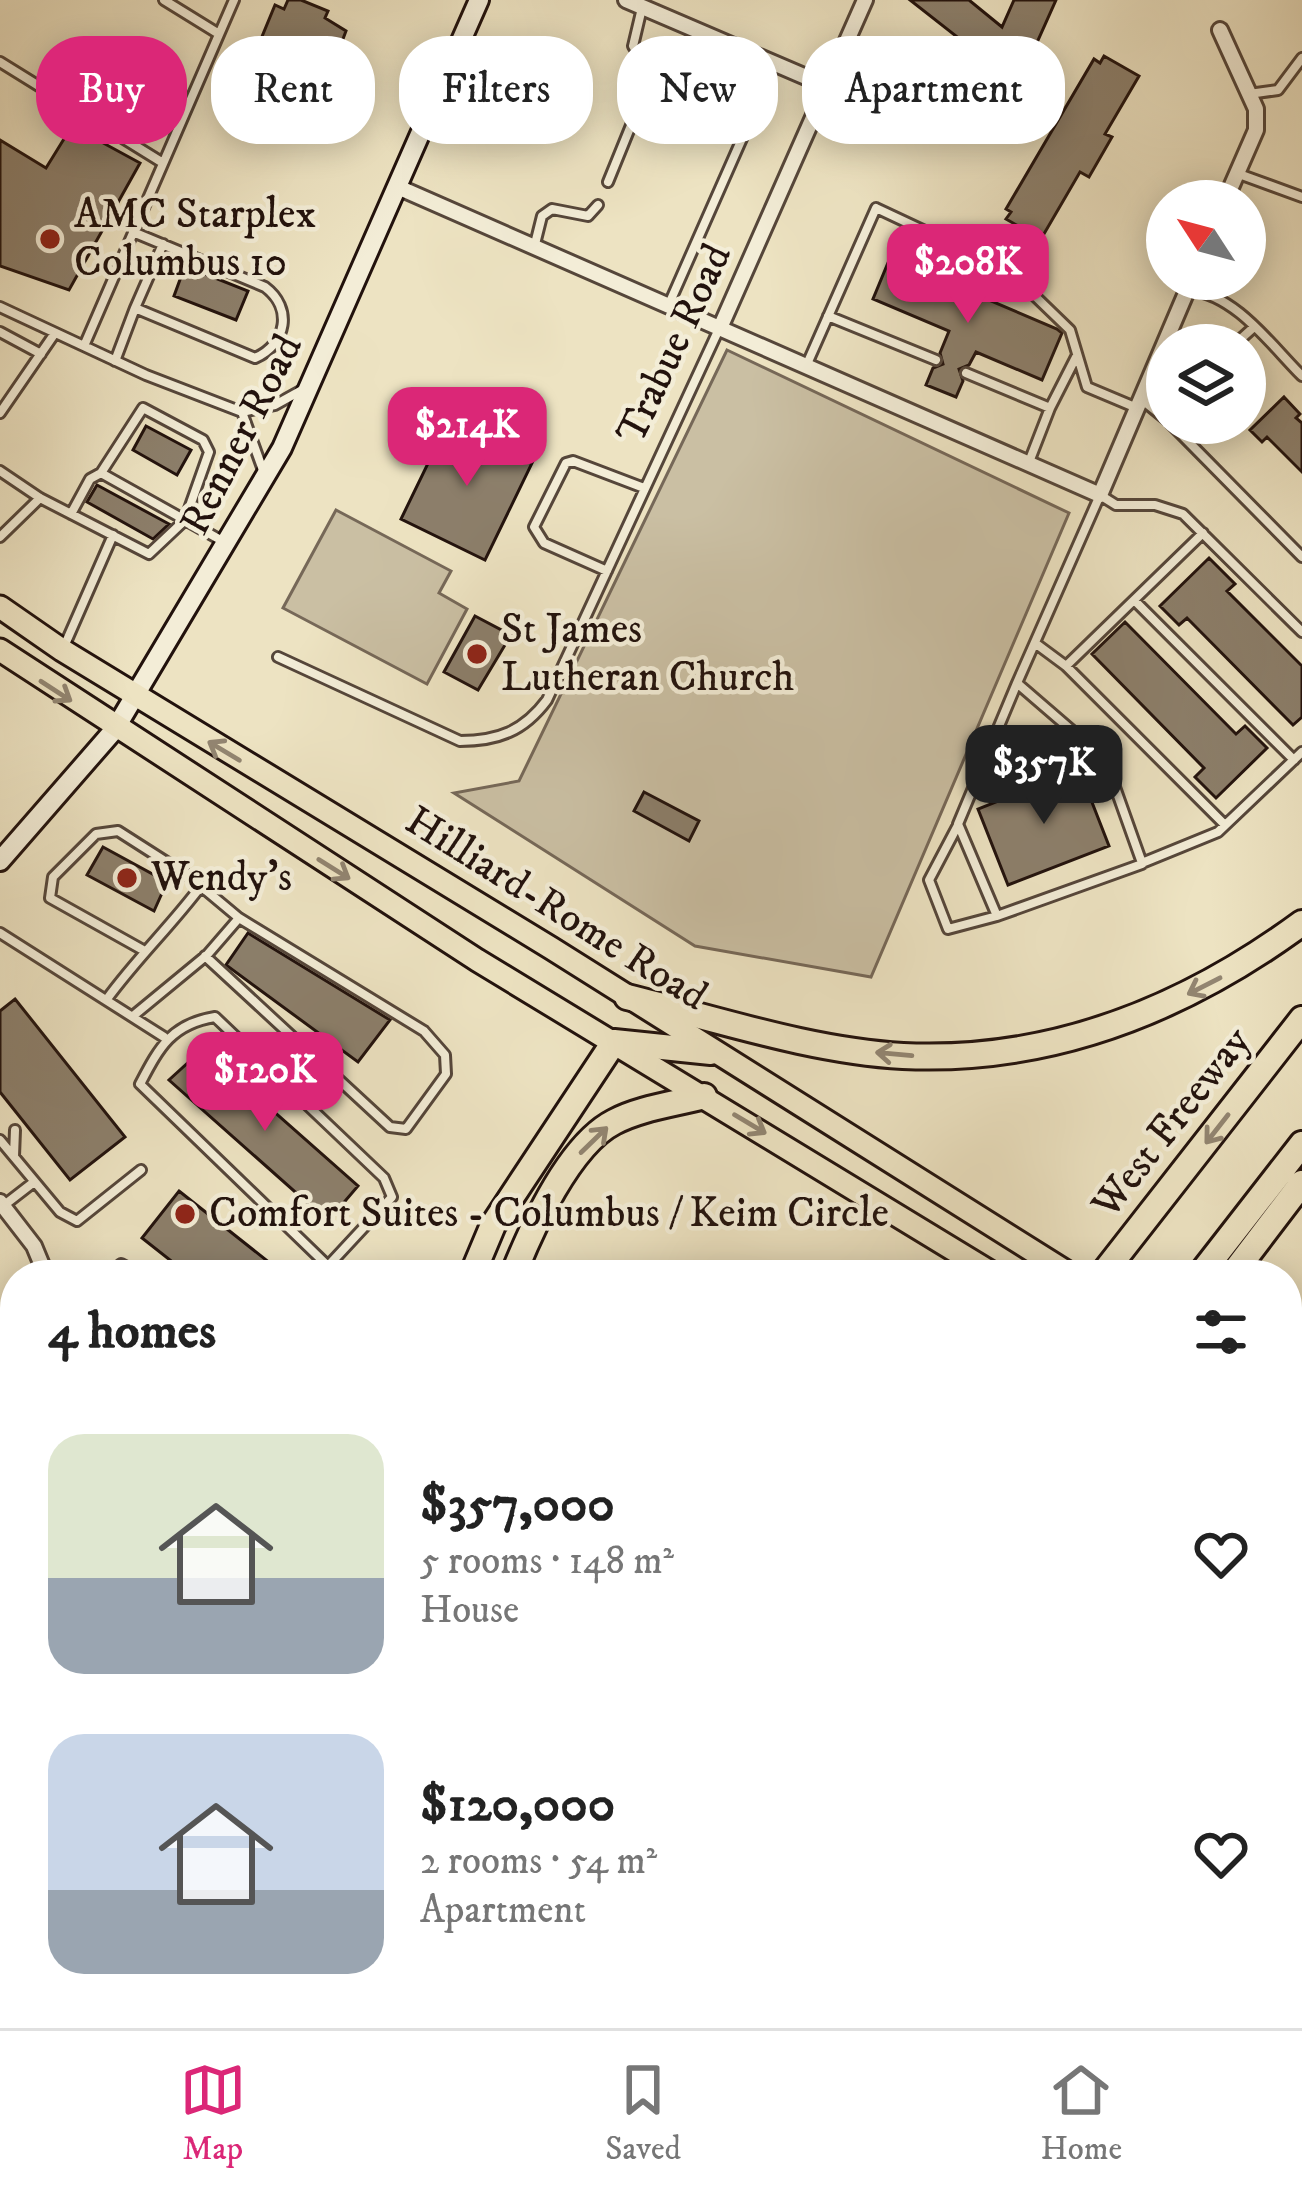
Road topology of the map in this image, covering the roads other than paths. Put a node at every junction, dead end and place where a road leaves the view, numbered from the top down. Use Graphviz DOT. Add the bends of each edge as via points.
graph roads {
  1 [pos="164,0"];
  2 [pos="234,0"];
  3 [pos="479,0"];
  4 [pos="626,0"];
  5 [pos="865,0"];
  6 [pos="643,8"];
  7 [pos="1220,30"];
  8 [pos="219,34"];
  9 [pos="636,36"];
  10 [pos="849,36"];
  11 [pos="1302,58"];
  12 [pos="0,62"];
  13 [pos="802,76"];
  14 [pos="1249,94"];
  15 [pos="802,141"];
  16 [pos="623,144"];
  17 [pos="740,144"];
  18 [pos="163,163"];
  19 [pos="1237,173"];
  20 [pos="1234,180"];
  21 [pos="608,182"];
  22 [pos="400,188"];
  23 [pos="1302,197"];
  24 [pos="598,205"];
  25 [pos="133,232"];
  26 [pos="163,244"];
  27 [pos="534,248"];
  28 [pos="1183,300"];
  29 [pos="1221,300"];
  30 [pos="669,306"];
  31 [pos="0,307"];
  32 [pos="135,308"];
  33 [pos="828,316"];
  34 [pos="1250,324"];
  35 [pos="720,328"];
  36 [pos="0,332"];
  37 [pos="55,333"];
  38 [pos="1266,339"];
  39 [pos="84,346"];
  40 [pos="41,354"];
  41 [pos="1076,357"];
  42 [pos="937,360"];
  43 [pos="115,361"];
  44 [pos="806,365"];
  45 [pos="966,373"];
  46 [pos="1302,376"];
  47 [pos="312,385"];
  48 [pos="1139,404"];
  49 [pos="1051,408"];
  50 [pos="1146,408"];
  51 [pos="242,412"];
  52 [pos="0,413"];
  53 [pos="1190,444"];
  54 [pos="1028,463"];
  55 [pos="0,471"];
  56 [pos="101,473"];
  57 [pos="265,478"];
  58 [pos="644,488"];
  59 [pos="1100,495"];
  60 [pos="40,498"];
  61 [pos="71,514"];
  62 [pos="185,520"];
  63 [pos="1203,533"];
  64 [pos="112,535"];
  65 [pos="0,536"];
  66 [pos="228,544"];
  67 [pos="1302,557"];
  68 [pos="608,572"];
  69 [pos="1134,600"];
  70 [pos="0,607"];
  71 [pos="1302,632"];
  72 [pos="1035,644"];
  73 [pos="0,650"];
  74 [pos="62,650"];
  75 [pos="278,657"];
  76 [pos="1066,666"];
  77 [pos="1017,683"];
  78 [pos="136,696"];
  79 [pos="115,729"];
  80 [pos="1298,756"];
  81 [pos="958,824"];
  82 [pos="1226,825"];
  83 [pos="0,861"];
  84 [pos="1142,863"];
  85 [pos="201,886"];
  86 [pos="997,916"];
  87 [pos="239,918"];
  88 [pos="1302,923"];
  89 [pos="0,933"];
  90 [pos="143,950"];
  91 [pos="206,956"];
  92 [pos="627,997"];
  93 [pos="107,999"];
  94 [pos="133,1016"];
  95 [pos="1302,1019"];
  96 [pos="164,1037"];
  97 [pos="614,1042"];
  98 [pos="711,1052"];
  99 [pos="704,1096"];
  100 [pos="15,1130"];
  101 [pos="0,1140"];
  102 [pos="1302,1144"];
  103 [pos="14,1157"];
  104 [pos="141,1170"];
  105 [pos="1183,1172"];
  106 [pos="34,1182"];
  107 [pos="1302,1183"];
  108 [pos="2,1204"];
  109 [pos="40,1260"];
  110 [pos="322,1260"];
  111 [pos="334,1260"];
  112 [pos="478,1260"];
  113 [pos="520,1260"];
  114 [pos="972,1260"];
  115 [pos="1047,1260"];
  116 [pos="1099,1260"];
  117 [pos="1114,1260"];
  118 [pos="1212,1260"];
  119 [pos="1243,1260"];
  1 -- 8 [label="lane"];
  2 -- 8 [label="lane"];
  3 -- 22 [label="main road, Renner Road"];
  4 -- 6 [label="street"];
  5 -- 10 [label="street, Trabue Road"];
  6 -- 9 [label="lane"];
  6 -- 13 [label="street"];
  7 -- 14 [label="street"];
  8 -- 18 [label="lane"];
  11 -- 14 [label="lane" via="1278,90"];
  12 -- 18 [label="lane"];
  14 -- 19 [label="street" via="1256,130"];
  15 -- 35 [label="street, Trabue Road"];
  16 -- 21 [label="lane"];
  17 -- 30 [label="lane"];
  18 -- 25 [label="lane"];
  19 -- 20 [label="street"];
  19 -- 23 [label="lane"];
  22 -- 27 [label="street"];
  22 -- 47 [label="main road, Renner Road"];
  24 -- 27 [label="lane" via="589,216 552,208"];
  25 -- 26 [label="lane"];
  25 -- 39 [label="lane"];
  26 -- 32 [label="lane"];
  26 -- 32 [label="lane" via="280,298 278,338 255,358"];
  27 -- 30 [label="street"];
  28 -- 48 [label="street"];
  29 -- 34 [label="lane"];
  30 -- 35 [label="street"];
  31 -- 37 [label="lane"];
  32 -- 43 [label="lane"];
  33 -- 41 [label="lane" via="876,208 1008,270 1070,330"];
  33 -- 42 [label="lane"];
  33 -- 44 [label="lane"];
  35 -- 44 [label="street"];
  35 -- 58 [label="lane, Trabue Road"];
  36 -- 40 [label="lane"];
  37 -- 39 [label="lane"];
  37 -- 40 [label="lane"];
  38 -- 46 [label="lane"];
  39 -- 43 [label="lane"];
  40 -- 52 [label="lane"];
  41 -- 48 [label="lane" via="1088,387"];
  41 -- 49 [label="lane"];
  43 -- 51 [label="lane"];
  44 -- 54 [label="street"];
  45 -- 49 [label="lane"];
  47 -- 51 [label="lane"];
  47 -- 57 [label="main road, Renner Road"];
  48 -- 50 [label="lane"];
  48 -- 59 [label="street"];
  49 -- 54 [label="lane"];
  51 -- 57 [label="lane"];
  53 -- 67 [label="lane"];
  54 -- 59 [label="street"];
  55 -- 60 [label="lane"];
  56 -- 61 [label="lane"];
  56 -- 62 [label="lane"];
  56 -- 62 [label="lane" via="143,408 203,440 209,452"];
  57 -- 66 [label="main road, Renner Road"];
  58 -- 68 [label="lane, Trabue Road"];
  58 -- 68 [label="lane" via="566,463 534,526 544,543"];
  59 -- 63 [label="lane" via="1116,505 1183,514"];
  59 -- 72 [label="lane"];
  60 -- 61 [label="lane"];
  60 -- 65 [label="lane"];
  61 -- 64 [label="lane"];
  62 -- 64 [label="lane" via="149,554"];
  62 -- 66 [label="lane"];
  63 -- 69 [label="lane"];
  63 -- 71 [label="lane"];
  64 -- 74 [label="lane"];
  66 -- 78 [label="main road, Renner Road"];
  68 -- 75 [label="lane, Trabue Road" via="548,700 514,733 486,741 460,741"];
  69 -- 76 [label="lane"];
  69 -- 80 [label="lane"];
  70 -- 74 [label="main road, Hilliard-Rome Road"];
  72 -- 76 [label="lane"];
  72 -- 77 [label="lane"];
  73 -- 79 [label="main road, Hilliard-Rome Road, one-way"];
  74 -- 78 [label="main road, Hilliard-Rome Road"];
  76 -- 82 [label="lane"];
  77 -- 81 [label="lane"];
  77 -- 84 [label="lane" via="1105,759"];
  78 -- 79 [label="main road, Renner Road"];
  92 -- 78 [label="main road, Hilliard-Rome Road, one-way"];
  79 -- 83 [label="main road, Renner Road"];
  79 -- 97 [label="main road, Hilliard-Rome Road, one-way"];
  80 -- 82 [label="lane"];
  81 -- 86 [label="lane"];
  81 -- 86 [label="lane" via="929,880 948,929"];
  82 -- 84 [label="lane"];
  84 -- 86 [label="lane"];
  85 -- 87 [label="lane"];
  85 -- 90 [label="lane" via="158,943"];
  85 -- 90 [label="lane" via="118,831 96,834 53,877 50,898"];
  87 -- 91 [label="lane"];
  87 -- 91 [label="lane" via="424,1031 446,1055 446,1074 406,1129 390,1127"];
  88 -- 92 [label="highway, one-way" via="1158,1009 1011,1052 846,1048"];
  89 -- 93 [label="lane"];
  90 -- 93 [label="lane"];
  91 -- 94 [label="lane"];
  92 -- 98 [label="main road, Hilliard-Rome Road"];
  93 -- 94 [label="lane"];
  94 -- 96 [label="lane"];
  95 -- 105 [label="highway, West Freeway, one-way"];
  96 -- 110 [label="lane" via="140,1084"];
  96 -- 111 [label="lane" via="214,1016 384,1178 392,1197"];
  97 -- 98 [label="highway"];
  97 -- 99 [label="main road, Hilliard-Rome Road"];
  97 -- 112 [label="highway" via="493,1225"];
  98 -- 115 [label="main road, Hilliard-Rome Road"];
  113 -- 99 [label="highway, one-way" via="591,1139 614,1122"];
  99 -- 114 [label="main road, Hilliard-Rome Road, one-way"];
  100 -- 103 [label="lane"];
  101 -- 103 [label="lane"];
  102 -- 118 [label="highway"];
  103 -- 106 [label="lane"];
  104 -- 106 [label="lane" via="76,1221"];
  105 -- 116 [label="highway"];
  105 -- 117 [label="highway, West Freeway"];
  106 -- 108 [label="lane"];
  107 -- 119 [label="highway"];
  108 -- 109 [label="street"];
}
